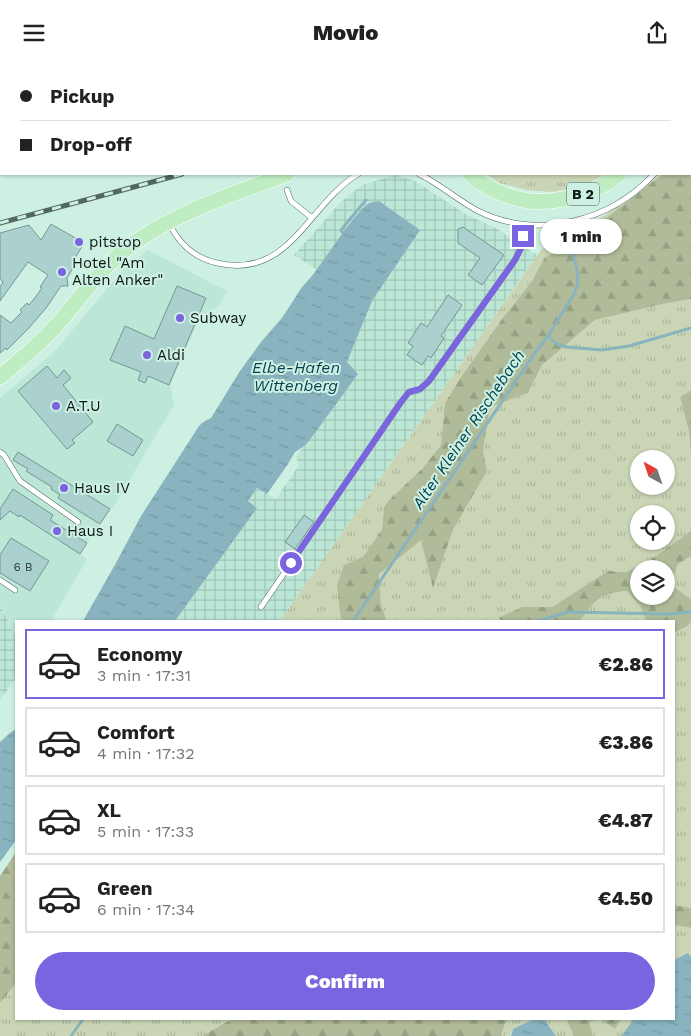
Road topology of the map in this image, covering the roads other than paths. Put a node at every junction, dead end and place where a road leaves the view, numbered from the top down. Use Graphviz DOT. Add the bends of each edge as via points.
graph roads {
  1 [pos="357,175"];
  2 [pos="421,175"];
  3 [pos="472,175"];
  4 [pos="618,175"];
  5 [pos="653,175"];
  6 [pos="275,179"];
  7 [pos="287,190"];
  8 [pos="312,218"];
  9 [pos="169,222"];
  10 [pos="524,225"];
  11 [pos="0,377"];
  12 [pos="0,452"];
  13 [pos="78,522"];
  14 [pos="0,580"];
  15 [pos="15,590"];
  16 [pos="261,607"];
  1 -- 8 [label="lane" via="341,186"];
  2 -- 10 [label="lane" via="479,211"];
  3 -- 4 [label="main road, B 2" via="508,196 529,201 562,199 586,193"];
  5 -- 10 [label="lane" via="606,210 556,224"];
  6 -- 9 [label="main road"];
  7 -- 8 [label="lane" via="291,201"];
  8 -- 9 [label="lane" via="276,254 243,266 228,266 196,256 181,243"];
  9 -- 11 [label="main road" via="149,233 105,268 48,335"];
  10 -- 16 [label="lane" via="521,248 515,260 429,381 420,389 409,392 401,402"];
  12 -- 13 [label="lane" via="20,481"];
  14 -- 15 [label="lane"];
}
